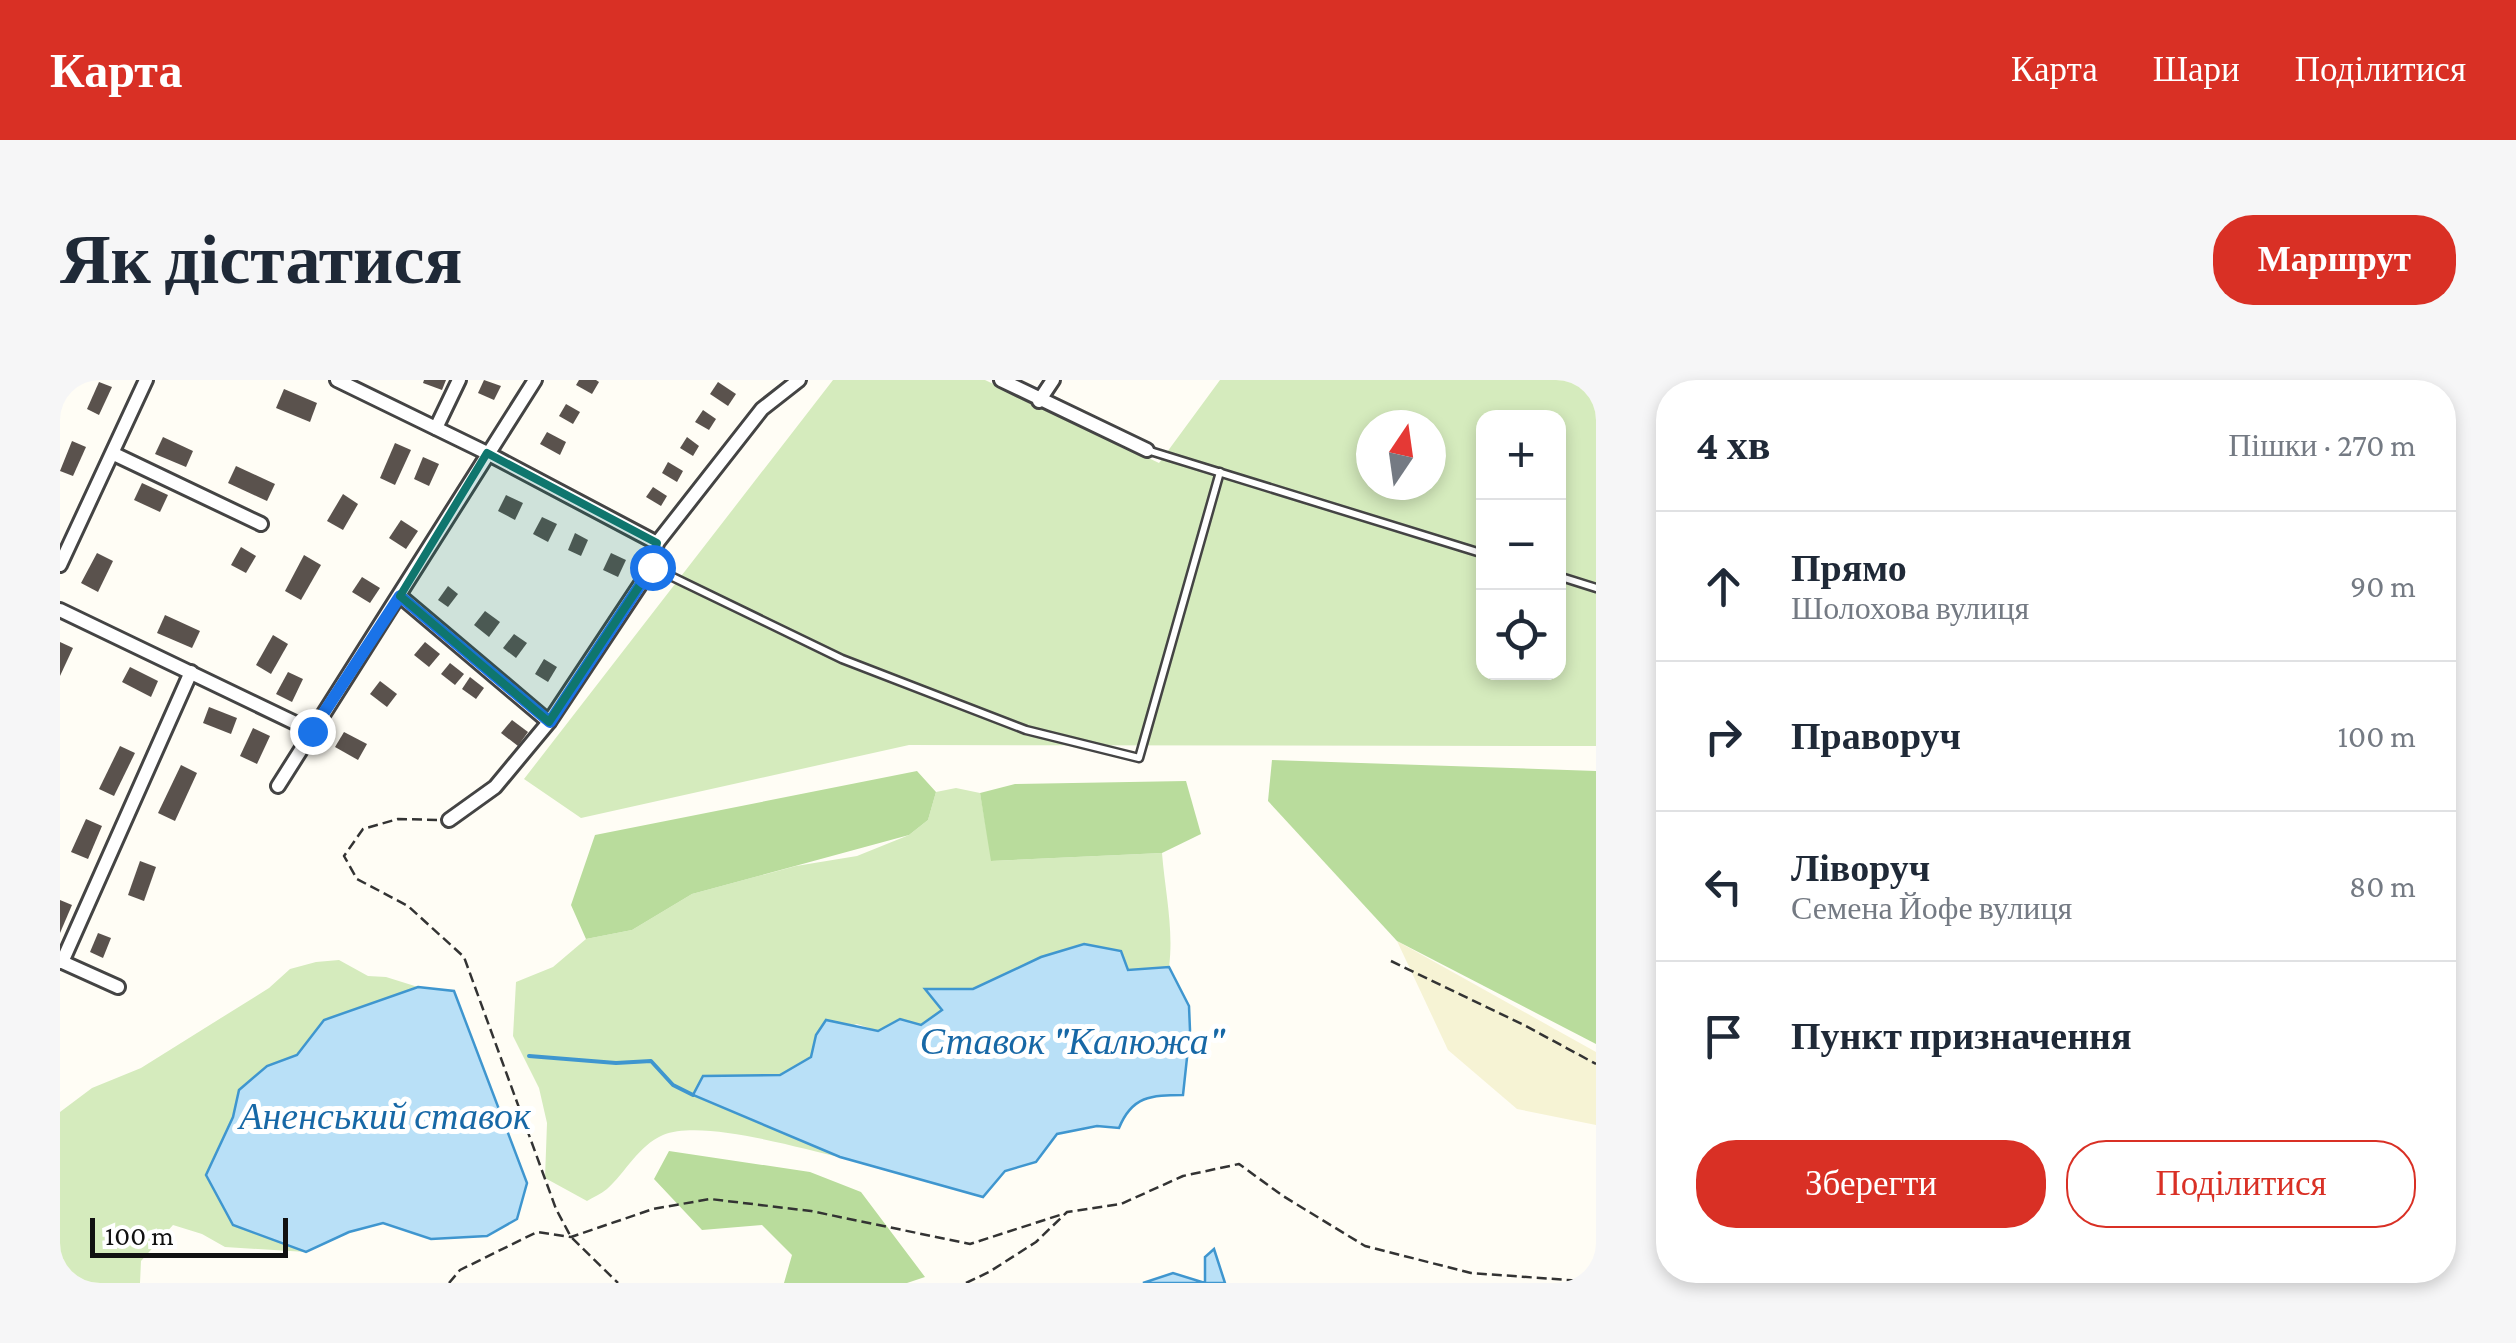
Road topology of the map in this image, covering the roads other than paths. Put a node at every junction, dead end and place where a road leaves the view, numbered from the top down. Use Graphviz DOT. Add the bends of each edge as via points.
graph roads {
  1 [pos="146,380"];
  2 [pos="337,380"];
  3 [pos="459,380"];
  4 [pos="535,380"];
  5 [pos="799,380"];
  6 [pos="1001,380"];
  7 [pos="1053,380"];
  8 [pos="1039,400"];
  9 [pos="436,428"];
  10 [pos="1147,450"];
  11 [pos="488,453"];
  12 [pos="114,454"];
  13 [pos="1220,472"];
  14 [pos="261,524"];
  15 [pos="658,543"];
  16 [pos="1476,552"];
  17 [pos="60,565"];
  18 [pos="652,567"];
  19 [pos="1566,579"];
  20 [pos="1596,588"];
  21 [pos="400,596"];
  22 [pos="60,610"];
  23 [pos="191,672"];
  24 [pos="550,722"];
  25 [pos="312,731"];
  26 [pos="278,786"];
  27 [pos="450,820"];
  28 [pos="61,961"];
  29 [pos="118,987"];
  1 -- 12 [label="street"];
  2 -- 9 [label="street"];
  3 -- 9 [label="street"];
  4 -- 11 [label="street"];
  5 -- 15 [label="street" via="762,409"];
  6 -- 8 [label="street"];
  7 -- 8 [label="street"];
  8 -- 10 [label="street"];
  9 -- 11 [label="street"];
  10 -- 13 [label="lane"];
  11 -- 15 [label="street"];
  11 -- 21 [label="street"];
  12 -- 14 [label="street"];
  12 -- 17 [label="street"];
  13 -- 16 [label="lane"];
  13 -- 18 [label="lane" via="1140,758 1026,730 842,659"];
  15 -- 18 [label="street"];
  18 -- 24 [label="street"];
  19 -- 20 [label="lane"];
  21 -- 24 [label="street"];
  21 -- 25 [label="street"];
  22 -- 23 [label="street"];
  23 -- 25 [label="street"];
  23 -- 28 [label="street"];
  24 -- 27 [label="street" via="494,788"];
  25 -- 26 [label="street"];
  28 -- 29 [label="street"];
}
